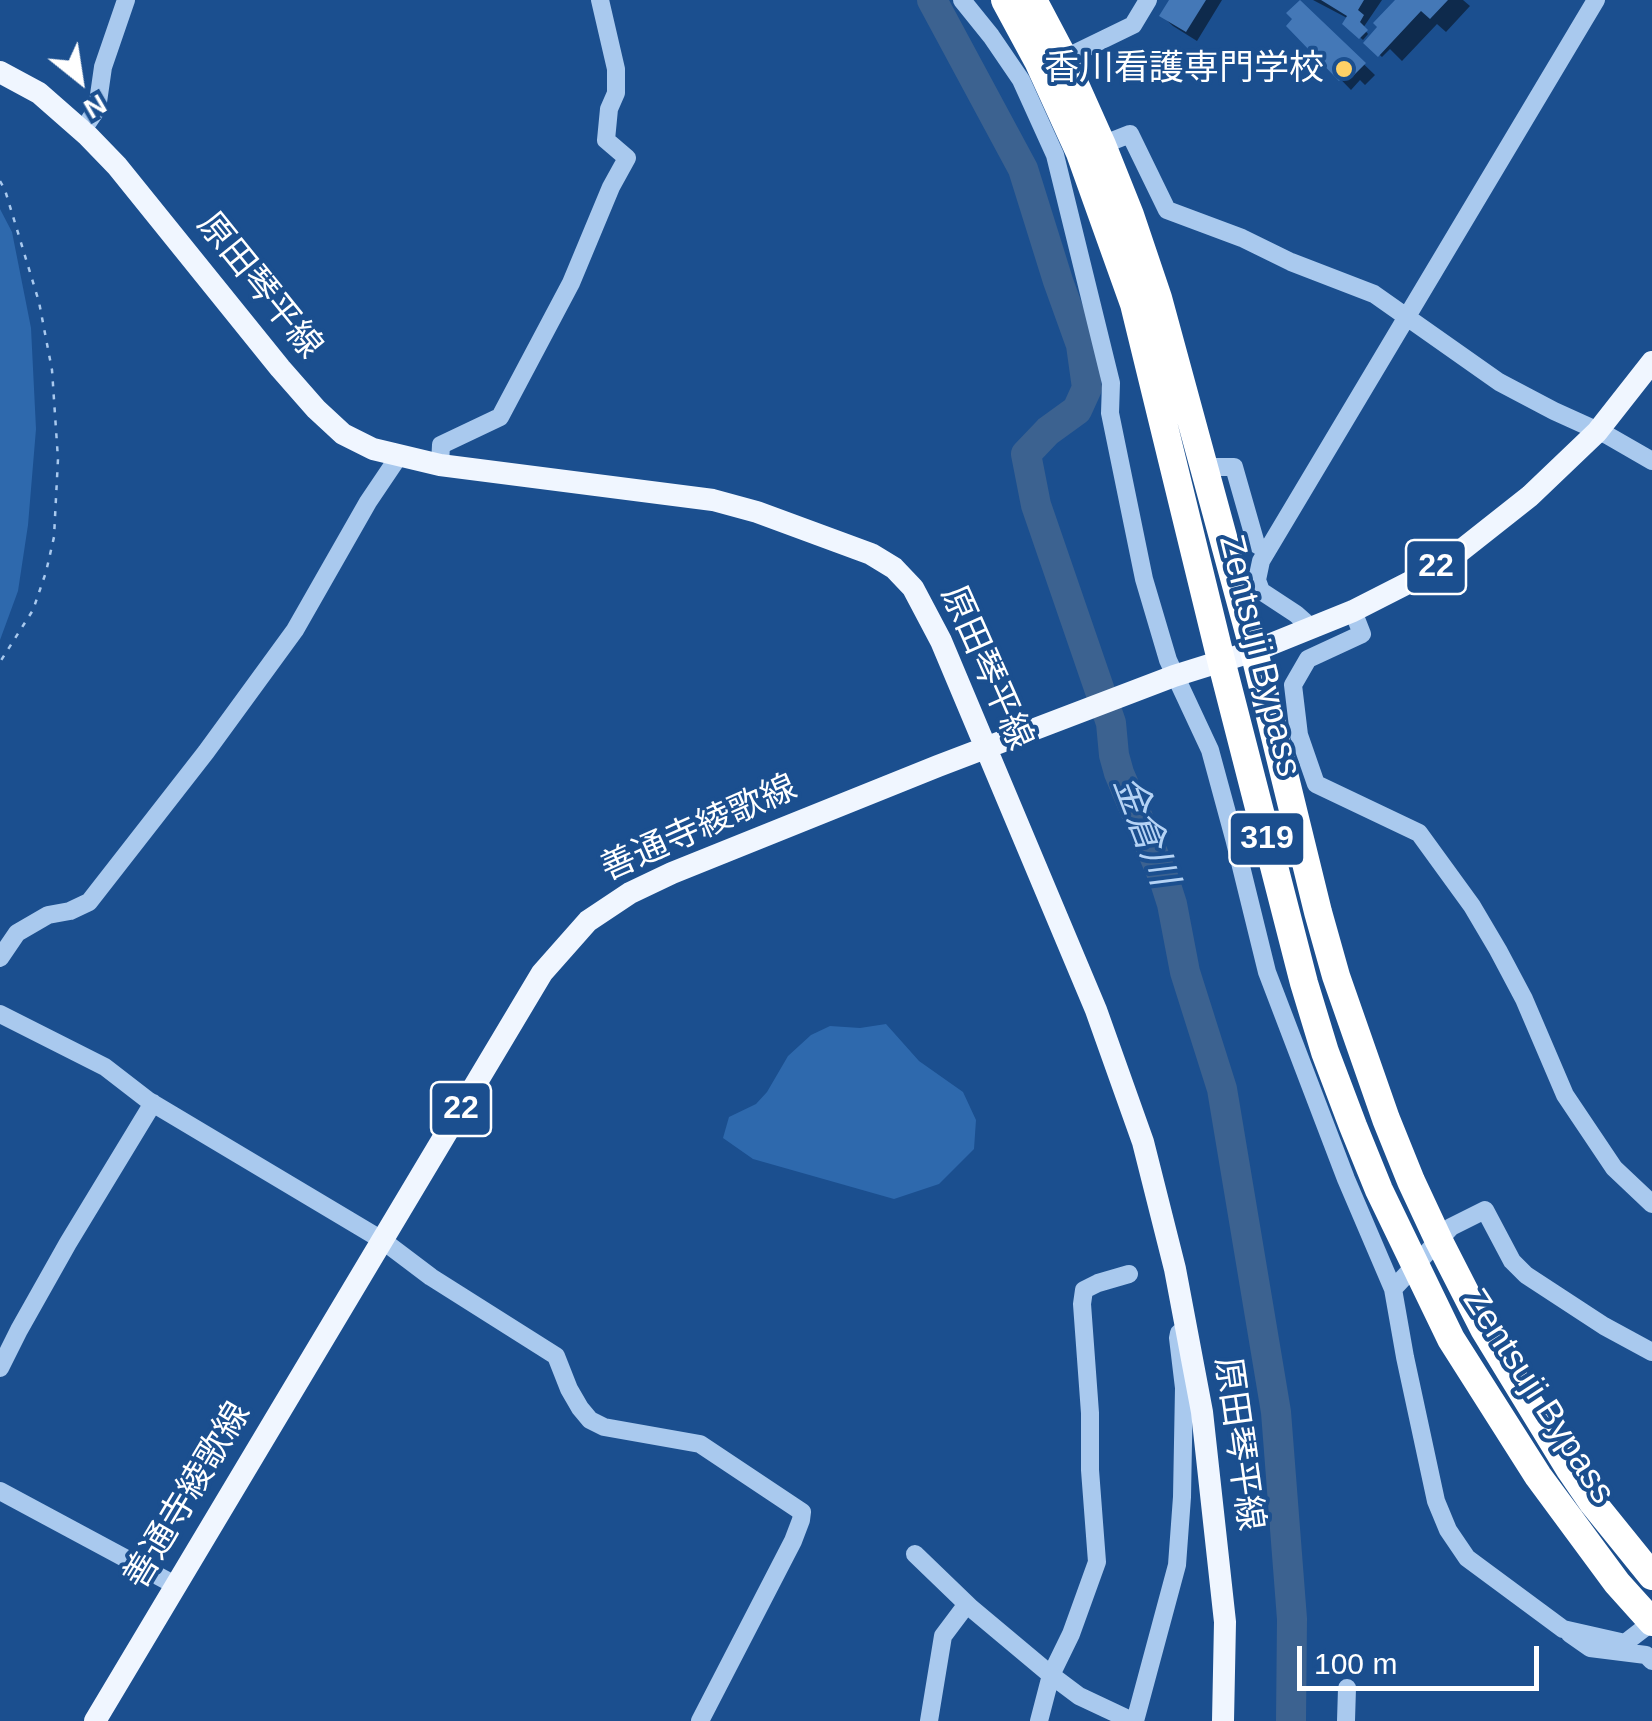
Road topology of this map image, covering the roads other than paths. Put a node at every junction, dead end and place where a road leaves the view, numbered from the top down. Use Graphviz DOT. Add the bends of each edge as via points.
graph roads {
  1 [pos="126,0"];
  2 [pos="600,0"];
  3 [pos="962,0"];
  4 [pos="1005,0"];
  5 [pos="1033,0"];
  6 [pos="1148,0"];
  7 [pos="1596,0"];
  8 [pos="1063,59"];
  9 [pos="0,72"];
  10 [pos="82,130"];
  11 [pos="1102,145"];
  12 [pos="1406,318"];
  13 [pos="1652,362"];
  14 [pos="1597,432"];
  15 [pos="400,456"];
  16 [pos="1652,461"];
  17 [pos="440,466"];
  18 [pos="1205,468"];
  19 [pos="1267,551"];
  20 [pos="1353,610"];
  21 [pos="1308,629"];
  22 [pos="1254,652"];
  23 [pos="1220,660"];
  24 [pos="1168,679"];
  25 [pos="986,749"];
  26 [pos="0,958"];
  27 [pos="0,1014"];
  28 [pos="153,1103"];
  29 [pos="1652,1204"];
  30 [pos="382,1240"];
  31 [pos="1439,1241"];
  32 [pos="1414,1266"];
  33 [pos="1129,1274"];
  34 [pos="1393,1289"];
  35 [pos="1184,1318"];
  36 [pos="1652,1352"];
  37 [pos="0,1368"];
  38 [pos="0,1490"];
  39 [pos="915,1554"];
  40 [pos="1652,1576"];
  41 [pos="176,1585"];
  42 [pos="968,1604"];
  43 [pos="1652,1622"];
  44 [pos="1563,1629"];
  45 [pos="1652,1661"];
  46 [pos="1050,1675"];
  47 [pos="1348,1688"];
  48 [pos="95,1721"];
  49 [pos="700,1721"];
  50 [pos="929,1721"];
  51 [pos="1039,1721"];
  52 [pos="1133,1721"];
  53 [pos="1223,1721"];
  54 [pos="1346,1721"];
  1 -- 10 [label="street" via="102,67 97,108"];
  2 -- 17 [label="street" via="616,69 606,140 627,158 571,284 500,417 441,444"];
  3 -- 24 [label="street" via="1022,80 1055,155 1111,383 1110,414"];
  4 -- 23 [label="highway, Zentsuji Bypass / 319" via="1080,153 1134,304"];
  5 -- 8 [label="highway, Zentsuji Bypass / 319"];
  6 -- 8 [label="street" via="1133,24"];
  7 -- 12 [label="street"];
  8 -- 11 [label="highway, Zentsuji Bypass / 319"];
  9 -- 10 [label="main road, 原田琴平線" via="39,93"];
  10 -- 15 [label="main road, 原田琴平線" via="316,409 343,434"];
  11 -- 12 [label="street" via="1130,134 1167,210 1374,294"];
  11 -- 18 [label="highway, Zentsuji Bypass / 319" via="1158,298"];
  12 -- 14 [label="street" via="1499,382"];
  12 -- 19 [label="street"];
  13 -- 14 [label="main road, 善通寺綾歌線 / 22"];
  14 -- 16 [label="street"];
  14 -- 20 [label="main road, 善通寺綾歌線 / 22" via="1448,560"];
  15 -- 17 [label="main road, 原田琴平線"];
  15 -- 26 [label="street" via="294,630 89,902 17,933"];
  17 -- 25 [label="main road, 原田琴平線" via="713,500 871,554 894,568 924,606"];
  18 -- 19 [label="street" via="1234,467 1256,544"];
  18 -- 22 [label="highway, Zentsuji Bypass / 319"];
  19 -- 21 [label="street" via="1256,580 1261,591"];
  20 -- 21 [label="main road, 善通寺綾歌線 / 22"];
  20 -- 29 [label="street" via="1362,634 1308,660 1293,685 1299,735 1316,784 1419,833 1498,950 1566,1095 1614,1168"];
  21 -- 22 [label="main road, 善通寺綾歌線 / 22"];
  22 -- 23 [label="main road, 善通寺綾歌線 / 22"];
  22 -- 31 [label="highway, Zentsuji Bypass / 319" via="1336,976 1386,1119"];
  23 -- 24 [label="main road, 善通寺綾歌線 / 22"];
  23 -- 32 [label="highway, Zentsuji Bypass / 319" via="1325,1052"];
  24 -- 25 [label="main road, 善通寺綾歌線 / 22"];
  24 -- 34 [label="street" via="1210,750 1267,972"];
  25 -- 30 [label="main road, 善通寺綾歌線 / 22" via="672,873 588,921 542,973"];
  25 -- 35 [label="main road, 原田琴平線" via="1144,1142"];
  27 -- 28 [label="street" via="105,1067"];
  28 -- 30 [label="street"];
  28 -- 37 [label="street"];
  30 -- 41 [label="main road, 善通寺綾歌線 / 22"];
  30 -- 49 [label="street" via="556,1356 590,1420 700,1444 802,1512"];
  31 -- 32 [label="street"];
  31 -- 36 [label="street" via="1485,1210 1526,1274"];
  31 -- 40 [label="highway, Zentsuji Bypass / 319" via="1569,1468"];
  32 -- 34 [label="street"];
  32 -- 43 [label="highway, Zentsuji Bypass / 319" via="1451,1339 1538,1476"];
  33 -- 46 [label="street" via="1084,1290 1098,1562"];
  34 -- 44 [label="street" via="1436,1501 1448,1530 1467,1558"];
  35 -- 52 [label="street" via="1178,1338 1184,1388 1177,1566"];
  35 -- 53 [label="main road, 原田琴平線" via="1202,1412 1225,1622"];
  38 -- 41 [label="street"];
  39 -- 42 [label="street"];
  41 -- 48 [label="main road, 善通寺綾歌線 / 22"];
  42 -- 46 [label="street"];
  42 -- 50 [label="street" via="943,1636"];
  43 -- 44 [label="street" via="1625,1643"];
  44 -- 45 [label="street" via="1590,1648 1646,1654"];
  46 -- 51 [label="street"];
  46 -- 52 [label="street"];
  47 -- 54 [label="street"];
}
